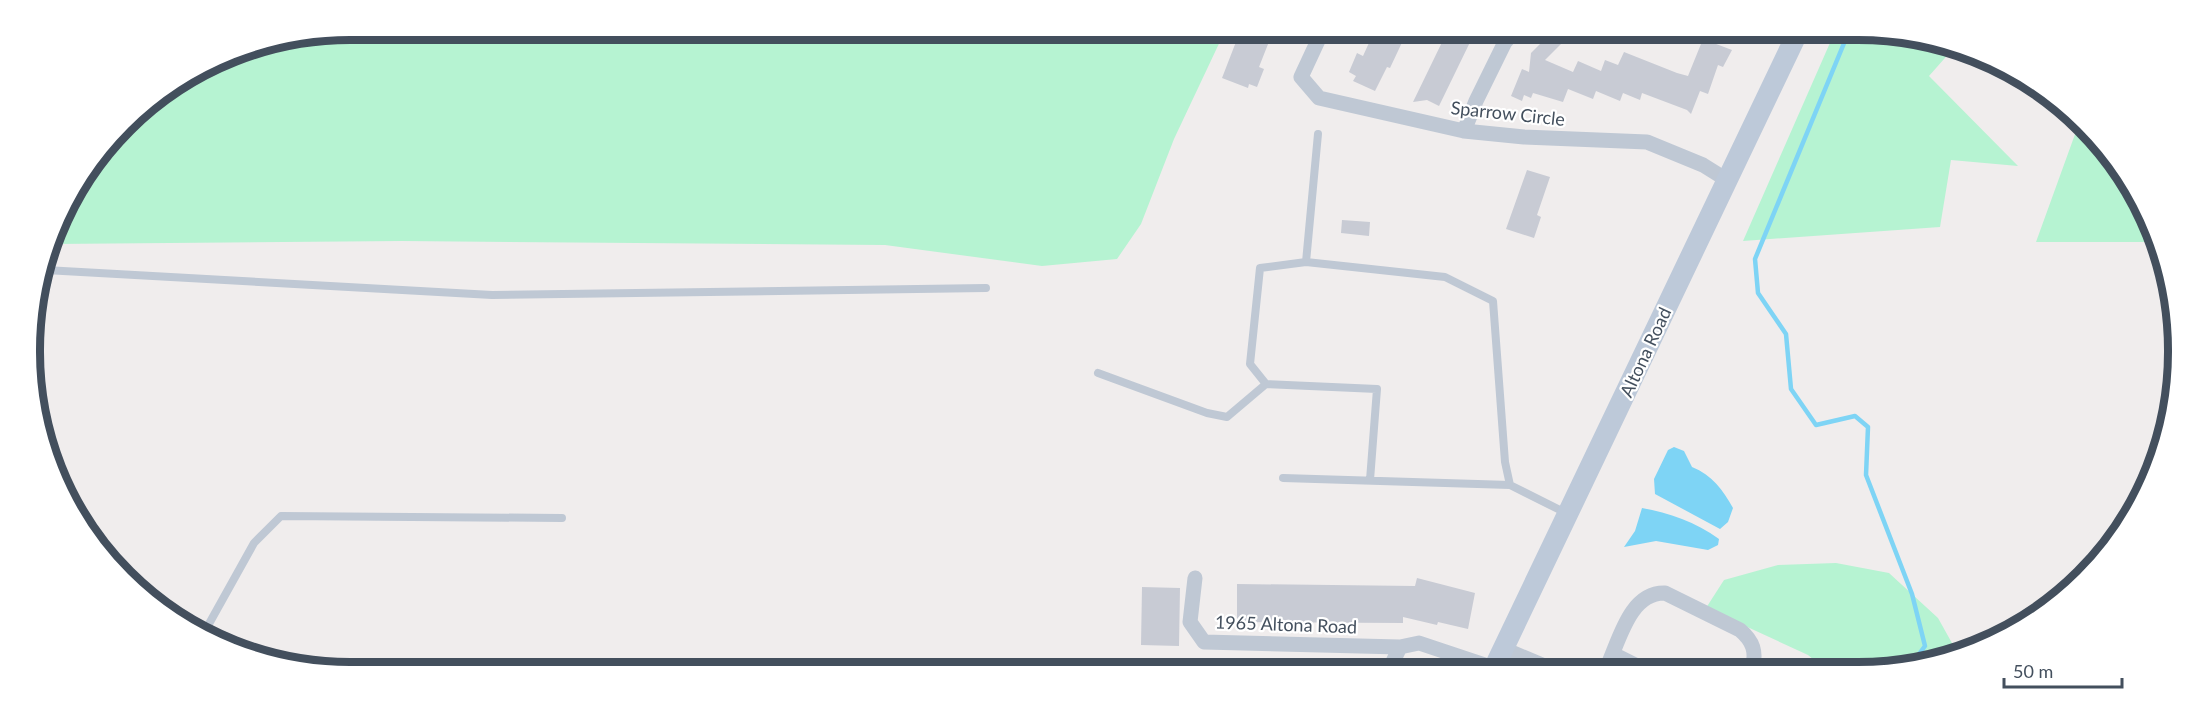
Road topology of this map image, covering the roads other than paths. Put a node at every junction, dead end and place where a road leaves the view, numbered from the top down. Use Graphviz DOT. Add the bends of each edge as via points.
graph roads {
  1 [pos="1318,40"];
  2 [pos="1507,40"];
  3 [pos="1794,40"];
  4 [pos="1464,131"];
  5 [pos="1318,134"];
  6 [pos="1727,180"];
  7 [pos="1306,262"];
  8 [pos="51,270"];
  9 [pos="986,288"];
  10 [pos="1098,373"];
  11 [pos="1266,384"];
  12 [pos="1283,478"];
  13 [pos="1370,480"];
  14 [pos="1510,484"];
  15 [pos="1568,514"];
  16 [pos="562,518"];
  17 [pos="1195,578"];
  18 [pos="208,626"];
  19 [pos="1400,647"];
  20 [pos="1504,648"];
  21 [pos="1613,654"];
  22 [pos="1393,662"];
  23 [pos="1476,662"];
  24 [pos="1497,662"];
  25 [pos="1536,662"];
  26 [pos="1609,662"];
  27 [pos="1629,662"];
  28 [pos="1753,662"];
  1 -- 4 [label="street, Sparrow Circle" via="1301,77 1319,98"];
  2 -- 4 [label="street"];
  3 -- 6 [label="main road, Altona Road"];
  4 -- 6 [label="street, Sparrow Circle" via="1647,142 1703,165"];
  5 -- 7 [label="lane"];
  6 -- 15 [label="main road, Altona Road"];
  7 -- 11 [label="lane" via="1260,268 1250,364"];
  7 -- 14 [label="lane" via="1445,277 1493,301"];
  8 -- 9 [label="lane" via="492,295"];
  10 -- 11 [label="lane" via="1227,417"];
  11 -- 13 [label="lane" via="1377,389"];
  12 -- 13 [label="lane"];
  13 -- 14 [label="lane"];
  14 -- 15 [label="lane"];
  15 -- 20 [label="main road, Altona Road"];
  16 -- 18 [label="lane" via="281,516 254,543"];
  17 -- 19 [label="street, 1965 Altona Road" via="1190,622 1204,642"];
  19 -- 22 [label="street"];
  19 -- 23 [label="street, 1965 Altona Road" via="1419,643"];
  20 -- 24 [label="main road, Altona Road"];
  20 -- 25 [label="street"];
  21 -- 26 [label="street"];
  21 -- 27 [label="street"];
  21 -- 28 [label="street" via="1642,599 1653,593 1665,593 1740,630 1754,648"];
}
